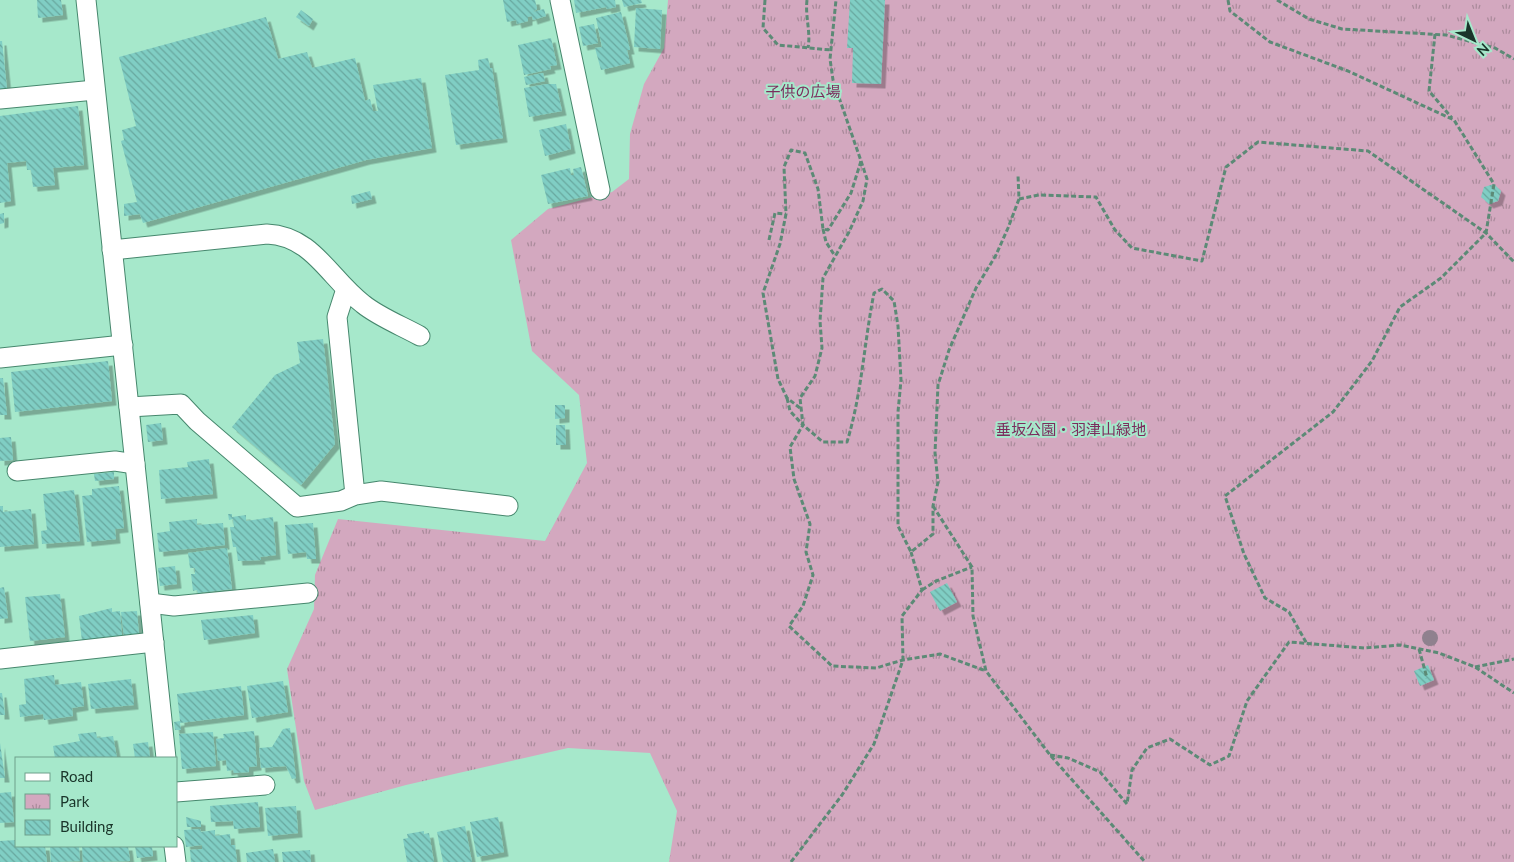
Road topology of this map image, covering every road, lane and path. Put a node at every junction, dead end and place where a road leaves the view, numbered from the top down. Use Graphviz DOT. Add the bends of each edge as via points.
graph roads {
  1 [pos="86,0"];
  2 [pos="560,0"];
  3 [pos="765,0"];
  4 [pos="808,0"];
  5 [pos="836,0"];
  6 [pos="1228,0"];
  7 [pos="1277,0"];
  8 [pos="1435,34"];
  9 [pos="808,48"];
  10 [pos="831,50"];
  11 [pos="1514,58"];
  12 [pos="95,90"];
  13 [pos="0,99"];
  14 [pos="1454,120"];
  15 [pos="861,161"];
  16 [pos="1018,175"];
  17 [pos="600,190"];
  18 [pos="1019,199"];
  19 [pos="786,214"];
  20 [pos="823,230"];
  21 [pos="1486,233"];
  22 [pos="769,240"];
  23 [pos="112,250"];
  24 [pos="835,256"];
  25 [pos="1514,262"];
  26 [pos="346,289"];
  27 [pos="420,336"];
  28 [pos="123,346"];
  29 [pos="0,358"];
  30 [pos="787,398"];
  31 [pos="129,407"];
  32 [pos="801,408"];
  33 [pos="803,425"];
  34 [pos="135,464"];
  35 [pos="17,471"];
  36 [pos="355,495"];
  37 [pos="508,506"];
  38 [pos="933,506"];
  39 [pos="911,552"];
  40 [pos="972,567"];
  41 [pos="922,590"];
  42 [pos="308,593"];
  43 [pos="150,603"];
  44 [pos="154,642"];
  45 [pos="1307,644"];
  46 [pos="1419,649"];
  47 [pos="0,659"];
  48 [pos="1514,659"];
  49 [pos="903,660"];
  50 [pos="1475,667"];
  51 [pos="986,671"];
  52 [pos="1427,678"];
  53 [pos="1514,693"];
  54 [pos="1050,755"];
  55 [pos="166,757"];
  56 [pos="264,785"];
  57 [pos="178,792"];
  58 [pos="174,847"];
  59 [pos="176,862"];
  60 [pos="791,862"];
  61 [pos="1145,862"];
  1 -- 12 [label="street"];
  2 -- 17 [label="street"];
  3 -- 9 [label="path" via="763,28 778,45"];
  4 -- 9 [label="path" via="805,15 810,38"];
  5 -- 10 [label="path"];
  6 -- 14 [label="path" via="1230,11 1270,42 1348,71"];
  7 -- 8 [label="path" via="1309,19 1342,30"];
  8 -- 11 [label="path" via="1495,48"];
  8 -- 14 [label="path" via="1429,91"];
  9 -- 10 [label="path"];
  10 -- 15 [label="path" via="833,80"];
  12 -- 13 [label="street"];
  12 -- 23 [label="street"];
  14 -- 21 [label="path" via="1494,184"];
  15 -- 20 [label="path" via="851,194 828,230"];
  15 -- 24 [label="path" via="866,179 863,201"];
  16 -- 18 [label="path"];
  18 -- 21 [label="path" via="1039,195 1096,197 1114,230 1132,248 1202,260 1226,167 1258,142 1368,151"];
  18 -- 38 [label="path" via="996,255 976,288 949,350 938,385 935,453 938,482"];
  19 -- 20 [label="path" via="784,167 791,150 805,153 818,189"];
  19 -- 22 [label="path" via="775,213"];
  19 -- 30 [label="path" via="780,244 763,293 778,378"];
  20 -- 24 [label="path"];
  21 -- 25 [label="path"];
  21 -- 45 [label="path" via="1441,278 1400,307 1372,361 1333,412 1225,496 1244,554 1265,598 1289,612"];
  23 -- 26 [label="street" via="283,235 306,246"];
  23 -- 28 [label="street"];
  24 -- 32 [label="path" via="823,278 820,358 816,376 800,398"];
  26 -- 27 [label="street" via="364,305"];
  26 -- 36 [label="street" via="337,316"];
  28 -- 29 [label="street"];
  28 -- 31 [label="street"];
  30 -- 32 [label="path"];
  30 -- 33 [label="path" via="790,411"];
  31 -- 34 [label="street"];
  31 -- 36 [label="street" via="181,404 296,507 341,501"];
  32 -- 33 [label="path"];
  33 -- 39 [label="path" via="823,442 848,442 857,408 865,336 874,293 882,289 894,301 898,326 901,380 897,441 898,526"];
  33 -- 49 [label="path" via="790,447 794,480 810,524 806,552 813,575 803,606 789,626 832,666 876,668"];
  34 -- 35 [label="street" via="115,461"];
  34 -- 43 [label="street"];
  36 -- 37 [label="street" via="381,491"];
  38 -- 39 [label="path" via="934,534"];
  38 -- 40 [label="path"];
  39 -- 41 [label="path"];
  40 -- 41 [label="path"];
  40 -- 51 [label="path" via="973,616"];
  41 -- 49 [label="path" via="902,616"];
  42 -- 43 [label="street" via="174,606"];
  43 -- 44 [label="street"];
  44 -- 47 [label="street"];
  44 -- 55 [label="street"];
  45 -- 46 [label="path" via="1364,648 1400,645"];
  45 -- 54 [label="path" via="1289,642 1247,701 1229,756 1210,765 1170,739 1147,748 1132,770 1127,804 1100,772 1068,758"];
  46 -- 50 [label="path"];
  46 -- 52 [label="path"];
  48 -- 50 [label="path"];
  49 -- 51 [label="path" via="940,654"];
  49 -- 60 [label="path" via="874,744 842,795"];
  50 -- 53 [label="path"];
  51 -- 54 [label="path"];
  54 -- 61 [label="path"];
  56 -- 57 [label="street"];
  58 -- 59 [label="street"];
}
